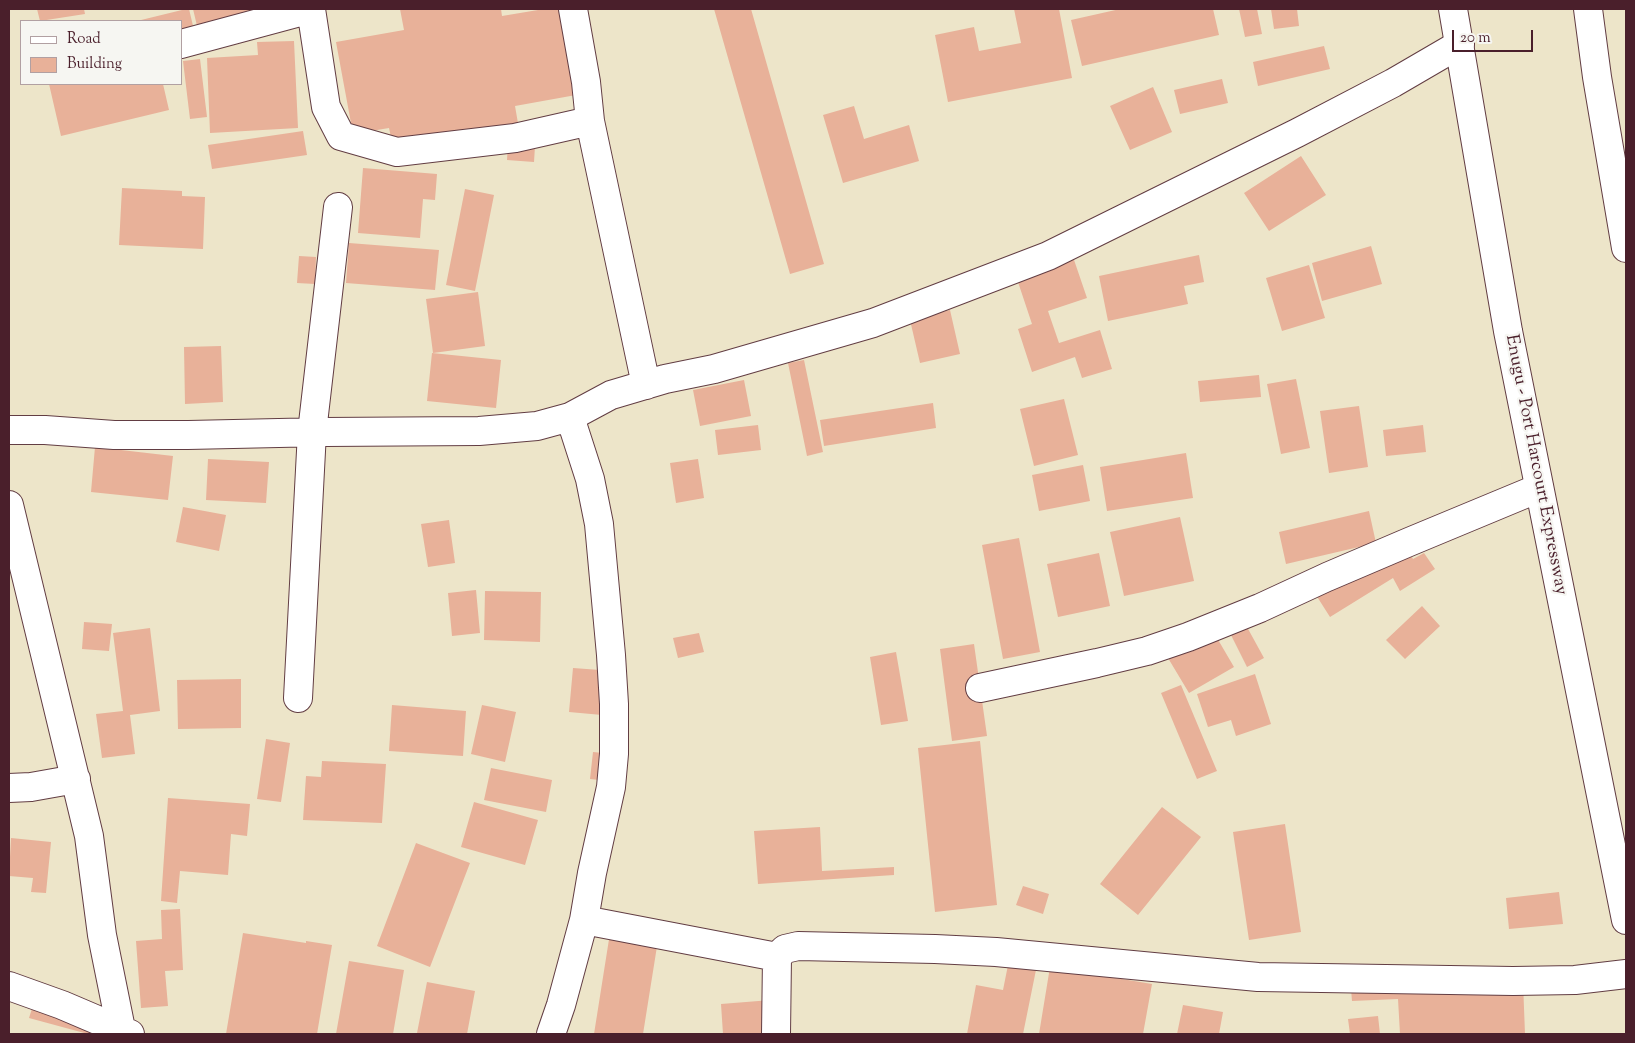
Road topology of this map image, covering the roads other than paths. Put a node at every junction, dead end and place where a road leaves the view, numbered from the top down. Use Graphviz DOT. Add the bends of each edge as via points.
graph roads {
  1 [pos="311,9"];
  2 [pos="573,9"];
  3 [pos="1453,9"];
  4 [pos="1588,9"];
  5 [pos="182,44"];
  6 [pos="1460,44"];
  7 [pos="590,121"];
  8 [pos="338,207"];
  9 [pos="1626,248"];
  10 [pos="646,385"];
  11 [pos="570,417"];
  12 [pos="9,430"];
  13 [pos="312,432"];
  14 [pos="1539,488"];
  15 [pos="9,505"];
  16 [pos="980,688"];
  17 [pos="298,698"];
  18 [pos="76,779"];
  19 [pos="9,788"];
  20 [pos="584,920"];
  21 [pos="1626,920"];
  22 [pos="777,957"];
  23 [pos="1626,974"];
  24 [pos="9,986"];
  25 [pos="124,1033"];
  26 [pos="551,1034"];
  27 [pos="776,1034"];
  1 -- 5 [label="main road"];
  1 -- 7 [label="main road" via="326,107 341,136 397,152 514,138"];
  2 -- 7 [label="main road"];
  3 -- 6 [label="main road, Enugu - Port Harcourt Expressway"];
  4 -- 9 [label="main road"];
  6 -- 10 [label="main road" via="1393,83 1048,256 873,323"];
  6 -- 14 [label="main road, Enugu - Port Harcourt Expressway" via="1508,331"];
  7 -- 10 [label="main road"];
  8 -- 13 [label="main road"];
  10 -- 11 [label="main road" via="611,396"];
  11 -- 13 [label="main road" via="537,426 479,431"];
  11 -- 20 [label="main road" via="590,479 599,524 614,704 611,787"];
  12 -- 13 [label="main road" via="114,435"];
  13 -- 17 [label="main road"];
  14 -- 16 [label="main road" via="1188,637 1147,651"];
  14 -- 21 [label="main road, Enugu - Port Harcourt Expressway"];
  15 -- 18 [label="main road"];
  18 -- 19 [label="main road"];
  18 -- 25 [label="main road" via="89,836 102,935"];
  20 -- 22 [label="main road"];
  20 -- 26 [label="main road"];
  22 -- 23 [label="main road" via="786,949 798,946 996,952 1258,977 1315,979 1514,981 1575,980"];
  22 -- 27 [label="main road"];
  24 -- 25 [label="main road"];
}
